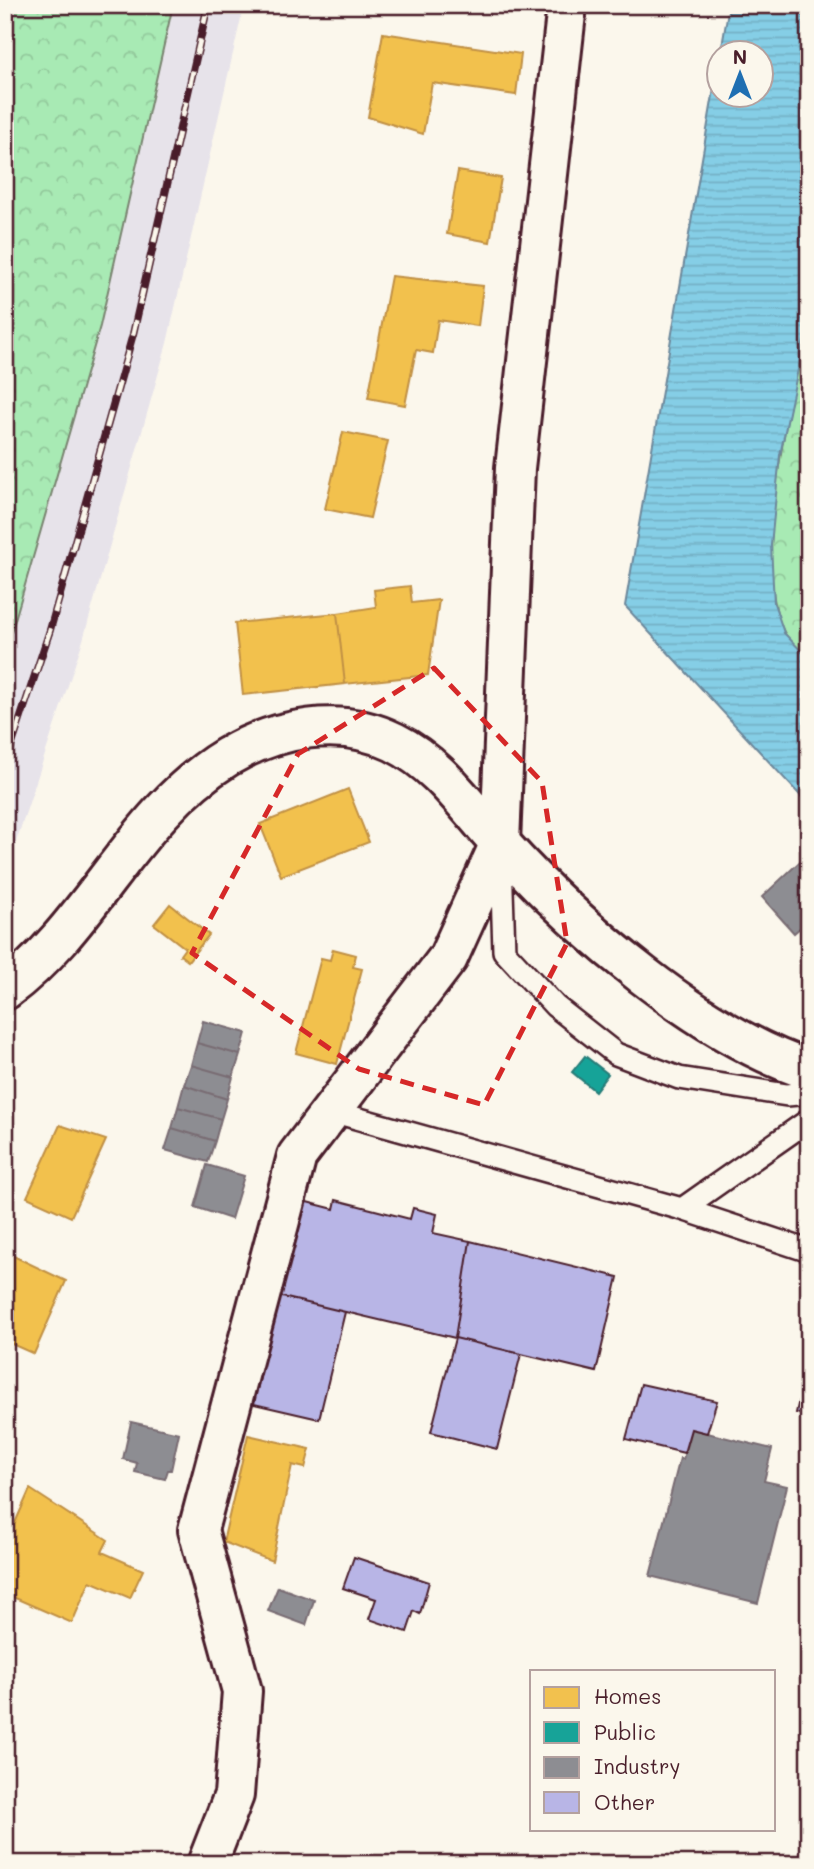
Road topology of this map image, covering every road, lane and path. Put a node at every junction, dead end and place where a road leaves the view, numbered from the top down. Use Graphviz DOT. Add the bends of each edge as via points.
graph roads {
  1 [pos="567,5"];
  2 [pos="500,843"];
  3 [pos="5,990"];
  4 [pos="809,1070"];
  5 [pos="809,1093"];
  6 [pos="331,1111"];
  7 [pos="809,1120"];
  8 [pos="682,1209"];
  9 [pos="809,1251"];
  10 [pos="207,1864"];
  1 -- 2 [label="street" via="515,468"];
  2 -- 3 [label="street" via="446,779 392,741 327,727 275,735 226,758 197,779 135,842 58,940"];
  2 -- 4 [label="street" via="620,957 746,1044"];
  2 -- 5 [label="lane" via="504,951 555,1006 616,1054 679,1078 787,1096"];
  2 -- 6 [label="street" via="448,958"];
  6 -- 8 [label="lane"];
  6 -- 10 [label="street" via="297,1156 198,1530 242,1691 234,1795"];
  7 -- 8 [label="lane"];
  8 -- 9 [label="lane"];
}
